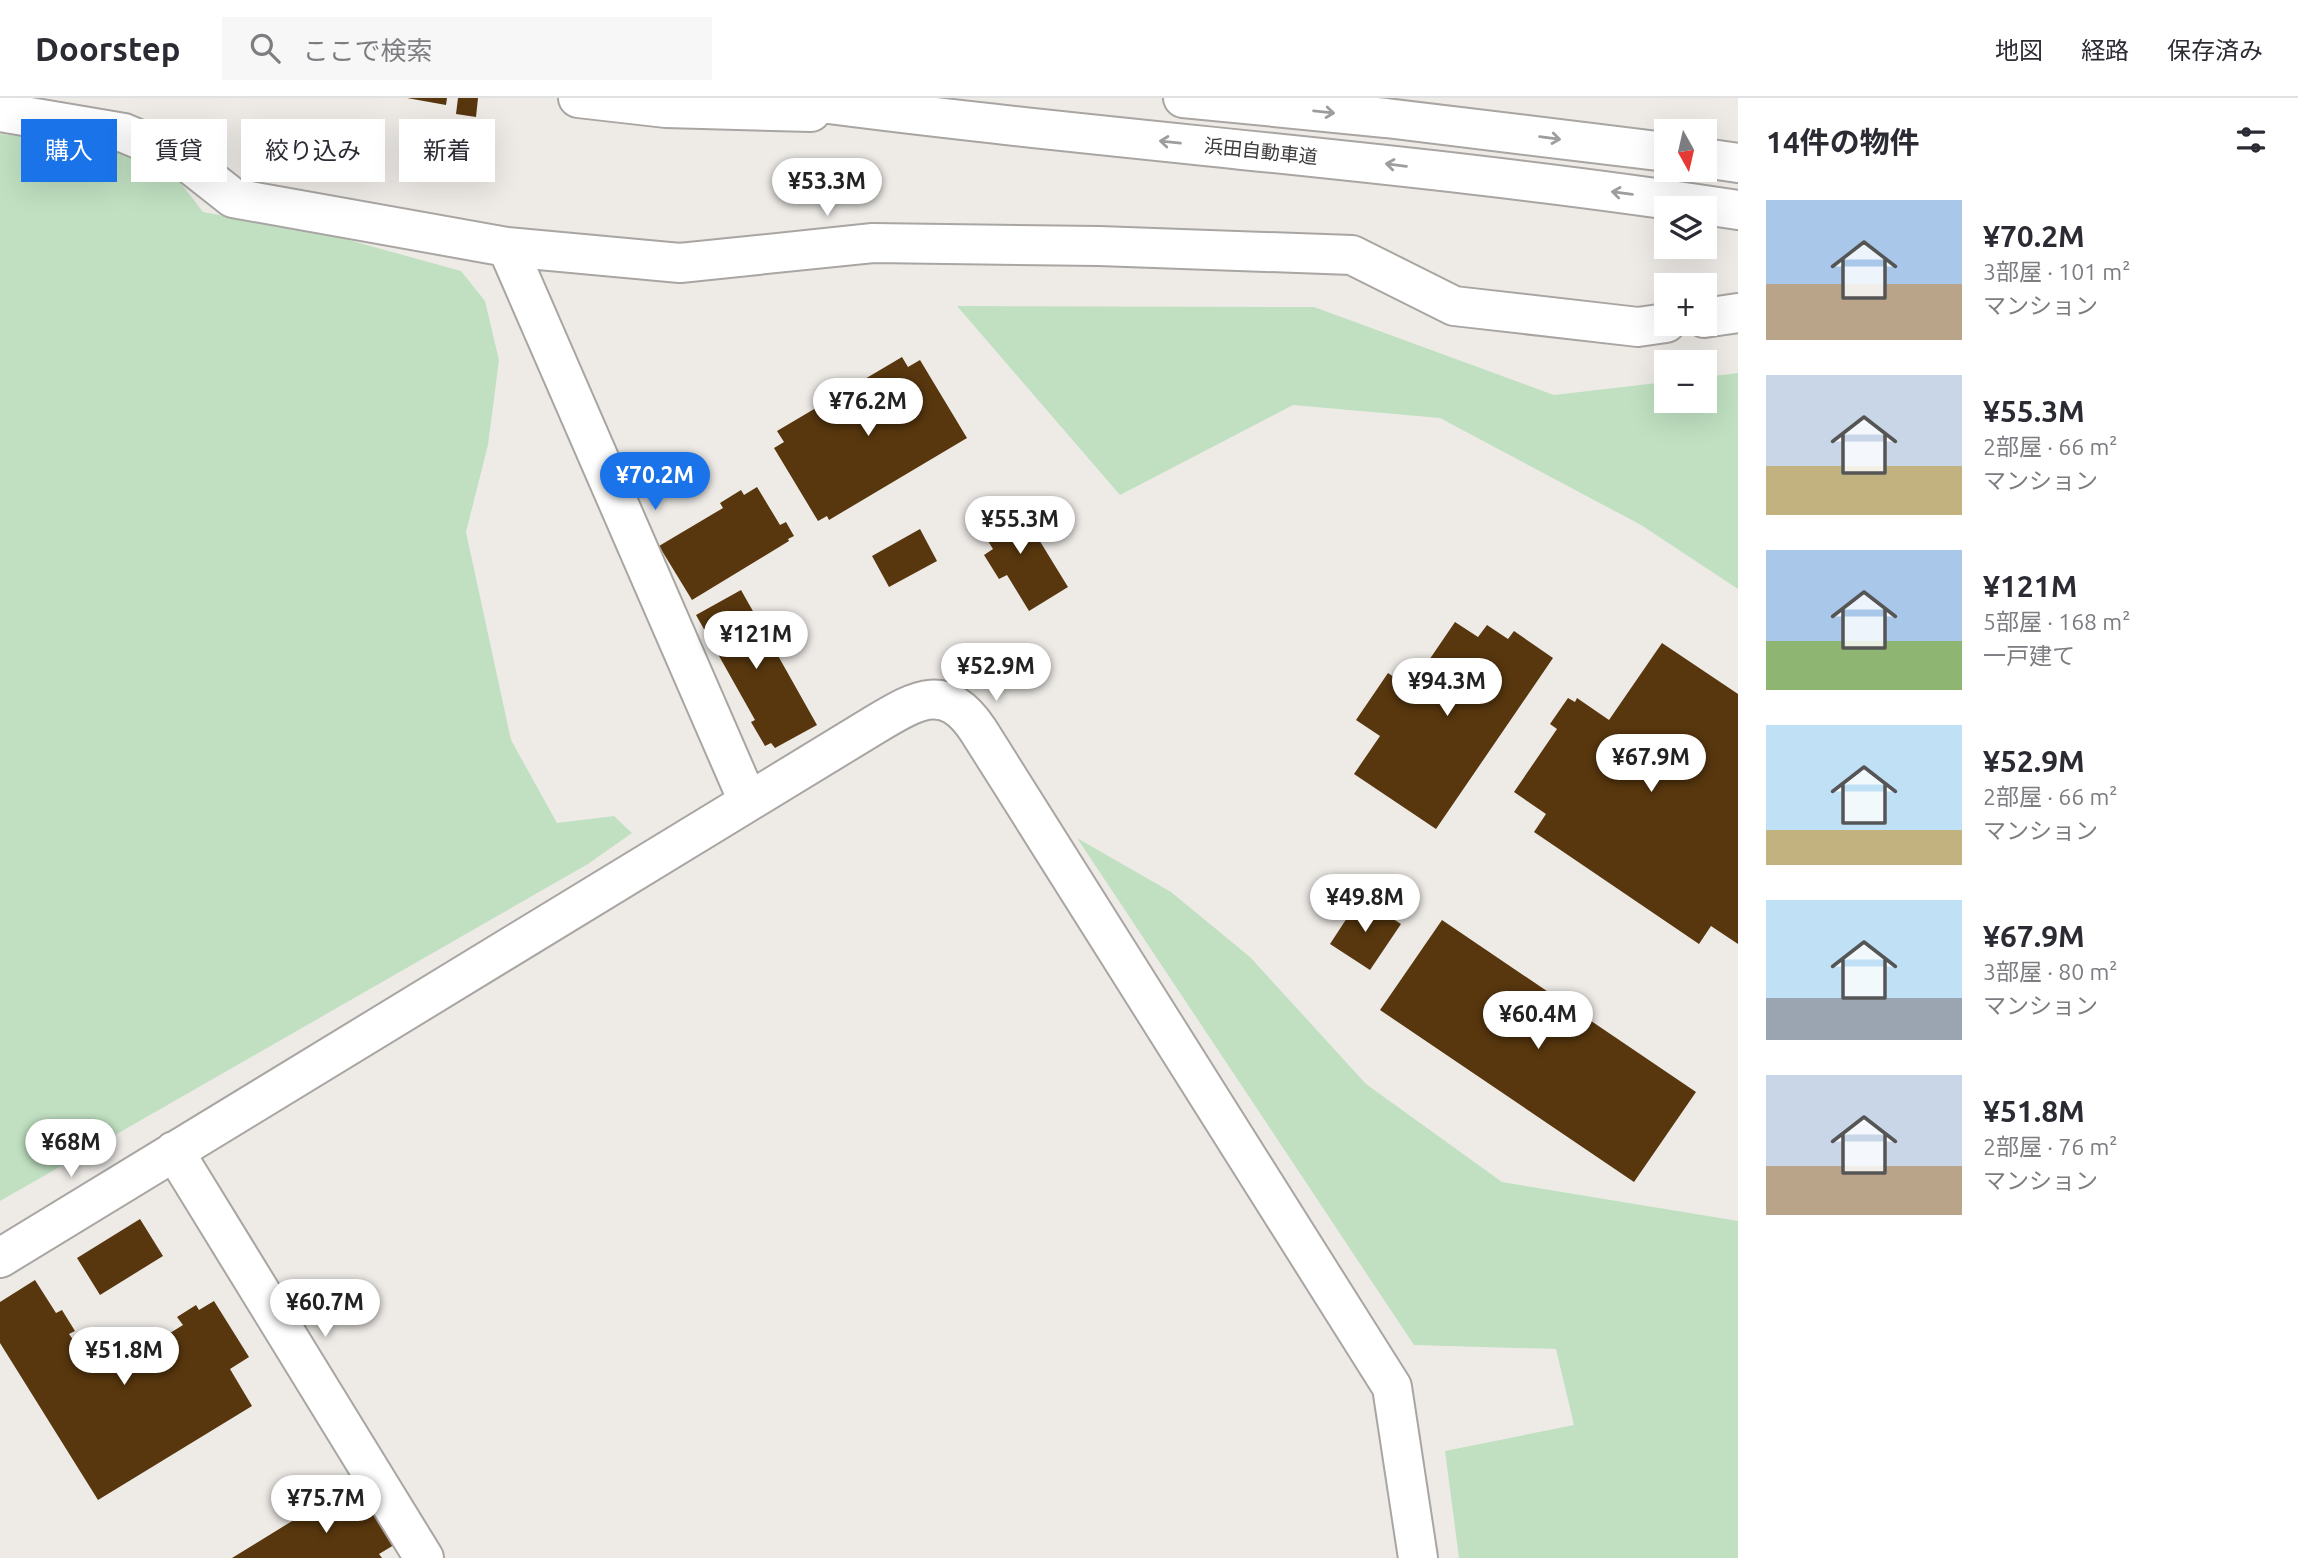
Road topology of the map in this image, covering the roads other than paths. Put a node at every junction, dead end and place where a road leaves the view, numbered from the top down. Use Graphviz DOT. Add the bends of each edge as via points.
graph roads {
  1 [pos="578,98"];
  2 [pos="783,98"];
  3 [pos="1183,98"];
  4 [pos="0,112"];
  5 [pos="907,115"];
  6 [pos="1654,151"];
  7 [pos="1717,160"];
  8 [pos="1738,163"];
  9 [pos="1738,210"];
  10 [pos="508,247"];
  11 [pos="1738,313"];
  12 [pos="1717,316"];
  13 [pos="1654,325"];
  14 [pos="748,801"];
  15 [pos="174,1151"];
  16 [pos="0,1258"];
  17 [pos="425,1558"];
  18 [pos="1418,1558"];
  1 -- 5 [label="main road" via="666,108"];
  2 -- 5 [label="main road, 浜田自動車道"];
  3 -- 6 [label="main road, one-way"];
  4 -- 10 [label="main road" via="124,133 181,157 233,198"];
  9 -- 5 [label="main road, 浜田自動車道, one-way" via="1379,163"];
  7 -- 8 [label="main road"];
  10 -- 13 [label="main road" via="680,263 873,243 1352,255 1454,306 1638,327"];
  10 -- 14 [label="main road"];
  11 -- 12 [label="main road"];
  14 -- 15 [label="main road"];
  14 -- 18 [label="main road" via="920,700 934,697 947,701 969,716 1392,1387"];
  15 -- 16 [label="main road"];
  15 -- 17 [label="main road"];
}
